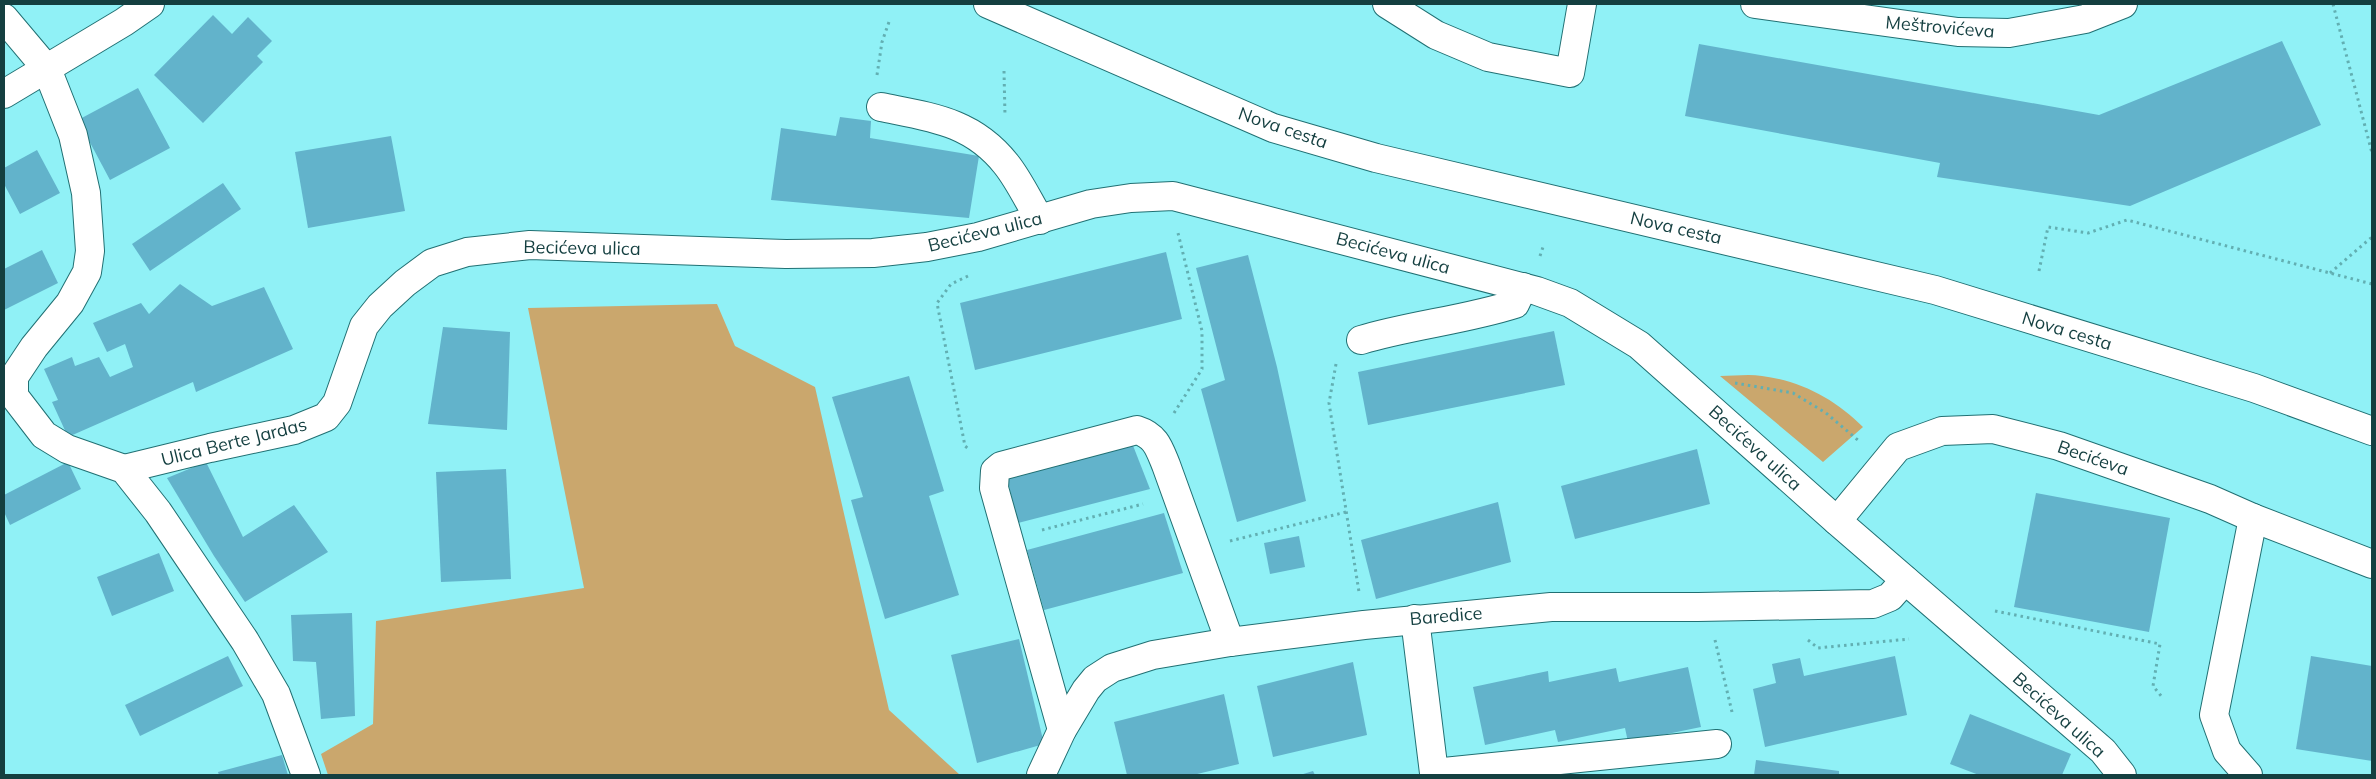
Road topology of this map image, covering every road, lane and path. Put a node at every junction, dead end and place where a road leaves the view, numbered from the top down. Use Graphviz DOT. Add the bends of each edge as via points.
graph roads {
  1 [pos="150,4"];
  2 [pos="988,4"];
  3 [pos="1387,4"];
  4 [pos="1582,4"];
  5 [pos="1755,4"];
  6 [pos="2123,4"];
  7 [pos="2332,4"];
  8 [pos="1790,6"];
  9 [pos="4,18"];
  10 [pos="890,20"];
  11 [pos="882,42"];
  12 [pos="47,69"];
  13 [pos="4,94"];
  14 [pos="880,107"];
  15 [pos="2372,153"];
  16 [pos="1172,196"];
  17 [pos="1040,220"];
  18 [pos="2372,237"];
  19 [pos="495,247"];
  20 [pos="2039,271"];
  21 [pos="2330,273"];
  22 [pos="969,276"];
  23 [pos="2372,284"];
  24 [pos="1523,287"];
  25 [pos="1361,340"];
  26 [pos="1730,382"];
  27 [pos="9,397"];
  28 [pos="2372,431"];
  29 [pos="1156,441"];
  30 [pos="1861,443"];
  31 [pos="124,469"];
  32 [pos="995,471"];
  33 [pos="1177,495"];
  34 [pos="1346,512"];
  35 [pos="2253,518"];
  36 [pos="1837,521"];
  37 [pos="1008,539"];
  38 [pos="1196,549"];
  39 [pos="2372,564"];
  40 [pos="1905,580"];
  41 [pos="1992,610"];
  42 [pos="1414,619"];
  43 [pos="1364,625"];
  44 [pos="1714,634"];
  45 [pos="1230,642"];
  46 [pos="2162,697"];
  47 [pos="1062,730"];
  48 [pos="1717,744"];
  49 [pos="306,775"];
  50 [pos="1041,775"];
  51 [pos="2122,775"];
  52 [pos="2248,775"];
  1 -- 12 [label="street"];
  2 -- 28 [label="street, Nova cesta" via="1273,128 1376,158 1935,290 2254,388"];
  3 -- 4 [label="street" via="1436,34 1488,57 1570,73"];
  5 -- 8 [label="street, Meštrovićeva"];
  6 -- 8 [label="street, Meštrovićeva" via="2085,19 2010,33 1958,32"];
  7 -- 15 [label="path"];
  9 -- 12 [label="street"];
  10 -- 11 [label="path"];
  12 -- 13 [label="street"];
  12 -- 27 [label="street" via="73,135 86,193 90,251 87,272 70,303 14,377"];
  14 -- 17 [label="street" via="959,125 978,135 1006,164"];
  16 -- 17 [label="street, Becićeva ulica" via="1091,204"];
  16 -- 24 [label="street, Becićeva ulica"];
  16 -- 29 [label="path" via="1181,253 1202,331 1202,369"];
  17 -- 19 [label="street, Becićeva ulica" via="944,244 873,253 786,254 530,245"];
  18 -- 21 [label="path"];
  19 -- 31 [label="street, Ulica Berte Jardas" via="432,263 405,282 380,306 364,326 337,403 326,417 294,430"];
  20 -- 21 [label="path" via="2048,227 2088,233 2126,220"];
  21 -- 23 [label="path"];
  22 -- 32 [label="path" via="950,284 938,303 965,446"];
  24 -- 25 [label="street" via="1515,304"];
  24 -- 36 [label="street, Becićeva ulica" via="1570,303 1638,345"];
  25 -- 34 [label="path" via="1337,357 1329,403"];
  26 -- 30 [label="path" via="1793,393 1826,413"];
  27 -- 31 [label="street" via="44,435 67,448"];
  29 -- 32 [label="street" via="1137,430 1001,466"];
  29 -- 33 [label="street"];
  31 -- 49 [label="street" via="158,512 246,641 276,694"];
  32 -- 37 [label="street" via="994,488"];
  33 -- 37 [label="path"];
  33 -- 38 [label="street"];
  34 -- 38 [label="path"];
  34 -- 43 [label="path"];
  35 -- 36 [label="street, Becićeva" via="2210,498 2059,446 1993,429 1942,431 1898,447"];
  35 -- 39 [label="street, Becićeva"];
  35 -- 52 [label="street" via="2214,715 2227,751"];
  36 -- 40 [label="street, Becićeva ulica"];
  37 -- 47 [label="street"];
  38 -- 45 [label="street"];
  40 -- 42 [label="street, Baredice" via="1890,597 1873,604 1551,607"];
  40 -- 51 [label="street, Becićeva ulica" via="2103,751"];
  41 -- 46 [label="path" via="2160,644 2153,686"];
  42 -- 43 [label="street, Baredice"];
  42 -- 48 [label="street" via="1434,773"];
  43 -- 45 [label="street, Baredice"];
  44 -- 48 [label="path" via="1735,728"];
  45 -- 47 [label="street, Baredice" via="1153,655 1112,668 1095,679 1086,690"];
  47 -- 50 [label="street, Baredice"];
}
